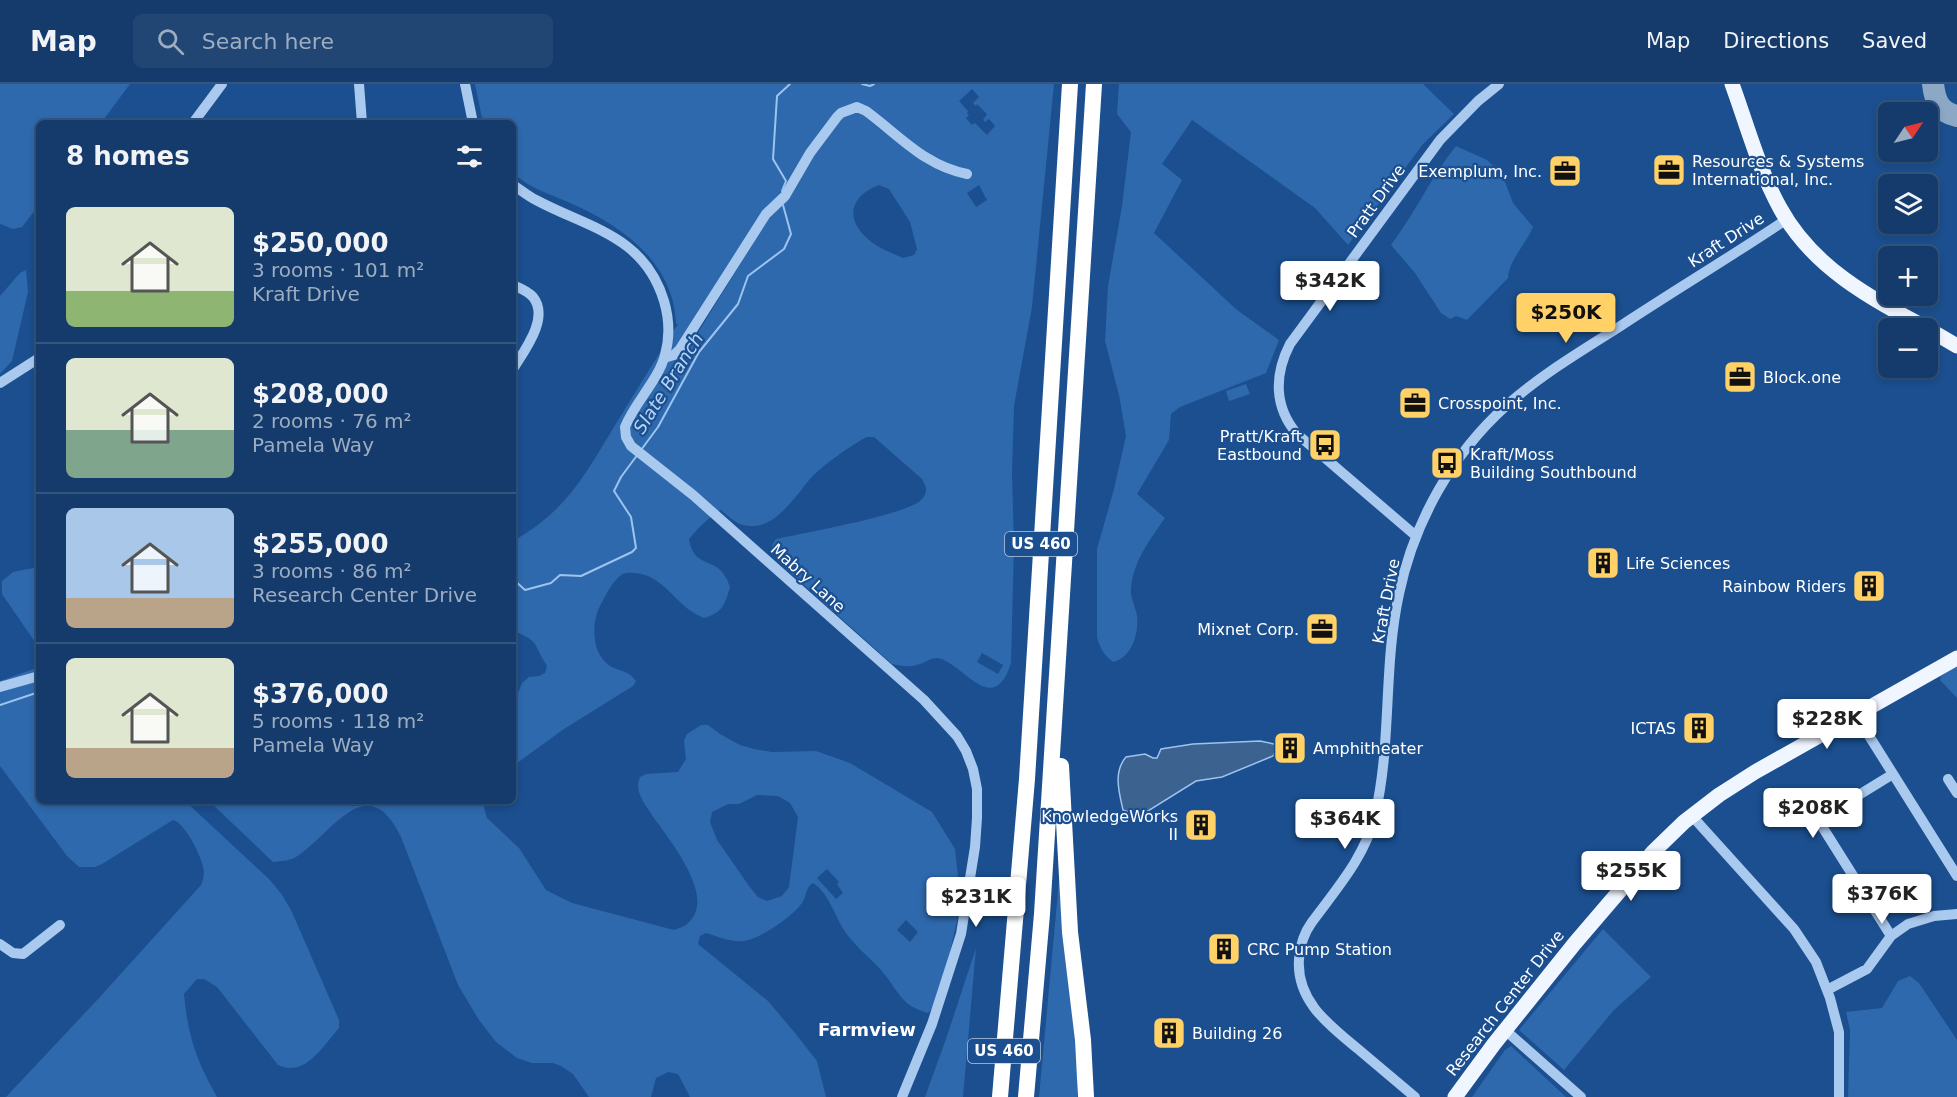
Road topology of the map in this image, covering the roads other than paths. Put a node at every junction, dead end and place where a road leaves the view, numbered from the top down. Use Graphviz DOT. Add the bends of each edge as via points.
graph roads {
  1 [pos="222,84"];
  2 [pos="359,84"];
  3 [pos="465,84"];
  4 [pos="1070,84"];
  5 [pos="1094,84"];
  6 [pos="1499,84"];
  7 [pos="1732,84"];
  8 [pos="195,120"];
  9 [pos="362,120"];
  10 [pos="472,120"];
  11 [pos="967,174"];
  12 [pos="516,187"];
  13 [pos="1786,219"];
  14 [pos="516,286"];
  15 [pos="1906,318"];
  16 [pos="1938,335"];
  17 [pos="1957,346"];
  18 [pos="664,358"];
  19 [pos="36,360"];
  20 [pos="516,364"];
  21 [pos="0,383"];
  22 [pos="1416,536"];
  23 [pos="1957,658"];
  24 [pos="36,677"];
  25 [pos="0,687"];
  26 [pos="1056,693"];
  27 [pos="1856,715"];
  28 [pos="1893,774"];
  29 [pos="1948,779"];
  30 [pos="1957,793"];
  31 [pos="1692,816"];
  32 [pos="1957,876"];
  33 [pos="1957,914"];
  34 [pos="60,925"];
  35 [pos="1891,936"];
  36 [pos="0,944"];
  37 [pos="1827,990"];
  38 [pos="1505,1030"];
  39 [pos="902,1097"];
  40 [pos="1000,1097"];
  41 [pos="1026,1097"];
  42 [pos="1086,1097"];
  43 [pos="1414,1097"];
  44 [pos="1455,1097"];
  45 [pos="1581,1097"];
  46 [pos="1839,1097"];
  1 -- 8 [label="street"];
  2 -- 9 [label="street"];
  3 -- 10 [label="street"];
  4 -- 40 [label="highway, US 460" via="1027,779"];
  5 -- 26 [label="highway, US 460"];
  6 -- 22 [label="street, Pratt Drive" via="1458,120 1425,160 1290,344 1281,362 1281,405 1298,434"];
  7 -- 13 [label="main road"];
  11 -- 18 [label="street" via="923,157 866,111 857,107 841,113 810,153 785,196 766,214 680,349"];
  12 -- 18 [label="street" via="602,229 637,256 653,276 666,310"];
  13 -- 15 [label="main road" via="1809,249 1842,279"];
  13 -- 22 [label="street, Kraft Drive" via="1584,349 1507,405 1455,464"];
  14 -- 20 [label="street" via="528,292 538,307 538,324"];
  16 -- 17 [label="main road"];
  18 -- 39 [label="street, Mabry Lane" via="627,421 628,442 924,700 957,736 973,769 977,789 975,847 961,934 932,1024"];
  19 -- 21 [label="street"];
  22 -- 43 [label="street, Kraft Drive" via="1393,624 1382,771 1373,823 1353,866 1306,930 1298,968 1303,990 1318,1014"];
  23 -- 27 [label="main road, Research Center Drive"];
  24 -- 25 [label="street"];
  26 -- 41 [label="highway, US 460"];
  26 -- 42 [label="highway" via="1070,932"];
  27 -- 28 [label="street"];
  27 -- 31 [label="main road, Research Center Drive" via="1737,783"];
  28 -- 32 [label="street"];
  28 -- 35 [label="street" via="1818,820"];
  29 -- 30 [label="street"];
  31 -- 37 [label="street" via="1799,936 1816,962"];
  31 -- 38 [label="main road, Research Center Drive" via="1662,842 1627,882"];
  33 -- 35 [label="street" via="1921,919"];
  34 -- 36 [label="street" via="23,954"];
  35 -- 37 [label="street" via="1867,969"];
  37 -- 46 [label="street" via="1839,1032"];
  38 -- 44 [label="main road, Research Center Drive"];
  38 -- 45 [label="street"];
}
